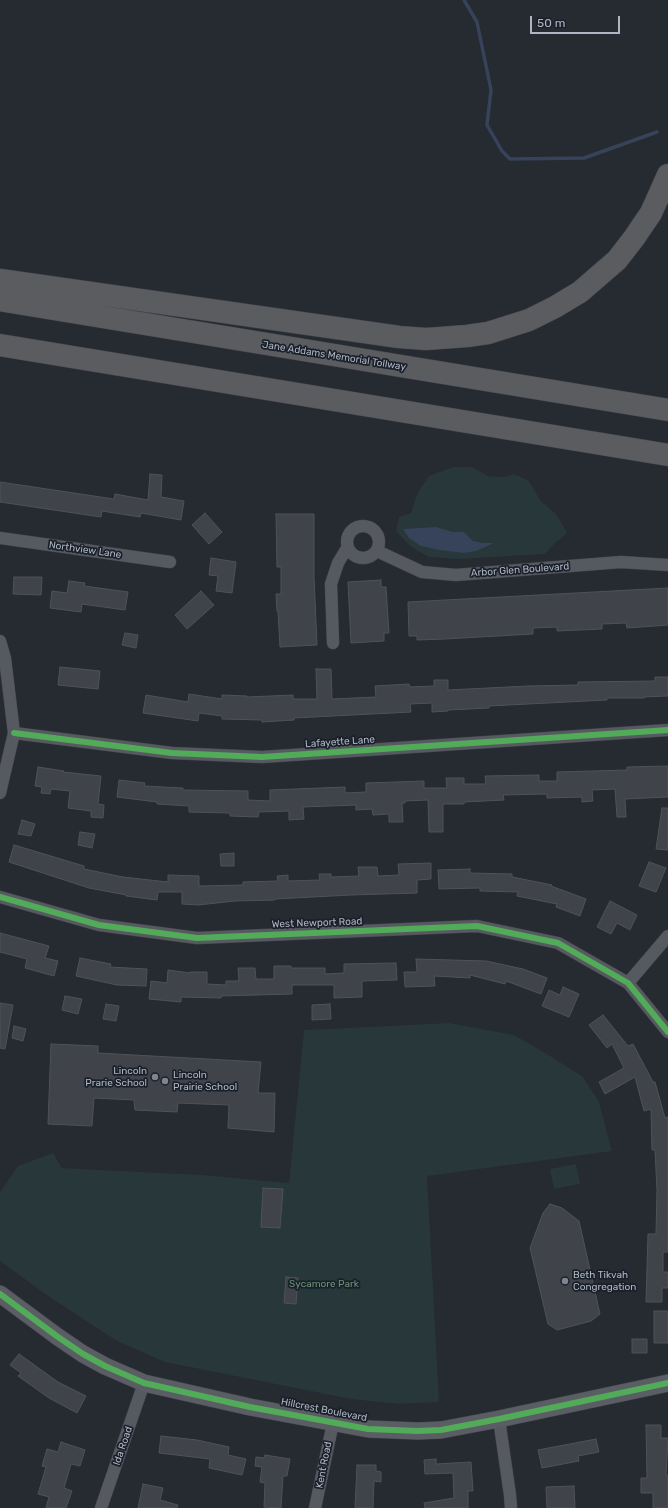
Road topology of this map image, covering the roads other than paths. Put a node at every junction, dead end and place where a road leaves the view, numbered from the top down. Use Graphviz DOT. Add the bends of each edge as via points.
graph roads {
  1 [pos="668,175"];
  2 [pos="0,280"];
  3 [pos="0,300"];
  4 [pos="0,345"];
  5 [pos="668,410"];
  6 [pos="668,455"];
  7 [pos="0,538"];
  8 [pos="347,548"];
  9 [pos="377,551"];
  10 [pos="170,562"];
  11 [pos="668,565"];
  12 [pos="0,641"];
  13 [pos="333,642"];
  14 [pos="668,730"];
  15 [pos="14,733"];
  16 [pos="1,788"];
  17 [pos="0,897"];
  18 [pos="668,936"];
  19 [pos="628,983"];
  20 [pos="668,1032"];
  21 [pos="2,1300"];
  22 [pos="144,1383"];
  23 [pos="668,1383"];
  24 [pos="499,1419"];
  25 [pos="332,1423"];
  26 [pos="101,1508"];
  27 [pos="315,1508"];
  28 [pos="511,1508"];
  1 -- 2 [label="highway" via="651,213 617,260 580,292 555,307 529,320 488,333 432,339 399,336"];
  3 -- 5 [label="highway, Jane Addams Memorial Tollway"];
  4 -- 6 [label="highway"];
  7 -- 10 [label="street, Northview Lane"];
  8 -- 9 [label="street" via="352,555 363,559"];
  8 -- 9 [label="street" via="346,542 350,532 360,526 366,526 378,535"];
  8 -- 13 [label="street" via="338,563 331,584"];
  9 -- 11 [label="street, Arbor Glen Boulevard" via="422,572 456,575 621,562"];
  12 -- 15 [label="street" via="5,658"];
  14 -- 15 [label="street, Lafayette Lane" via="262,758 172,753"];
  15 -- 16 [label="street"];
  17 -- 19 [label="street, West Newport Road" via="99,925 197,938 476,926 558,943"];
  18 -- 19 [label="street"];
  19 -- 20 [label="street"];
  21 -- 22 [label="street, Hillcrest Boulevard" via="83,1354"];
  22 -- 25 [label="street, Hillcrest Boulevard"];
  22 -- 26 [label="street, Ida Road"];
  23 -- 24 [label="street, Hillcrest Boulevard"];
  24 -- 25 [label="street, Hillcrest Boulevard" via="442,1430 418,1431 368,1429"];
  24 -- 28 [label="street"];
  25 -- 27 [label="street, Kent Road"];
}
